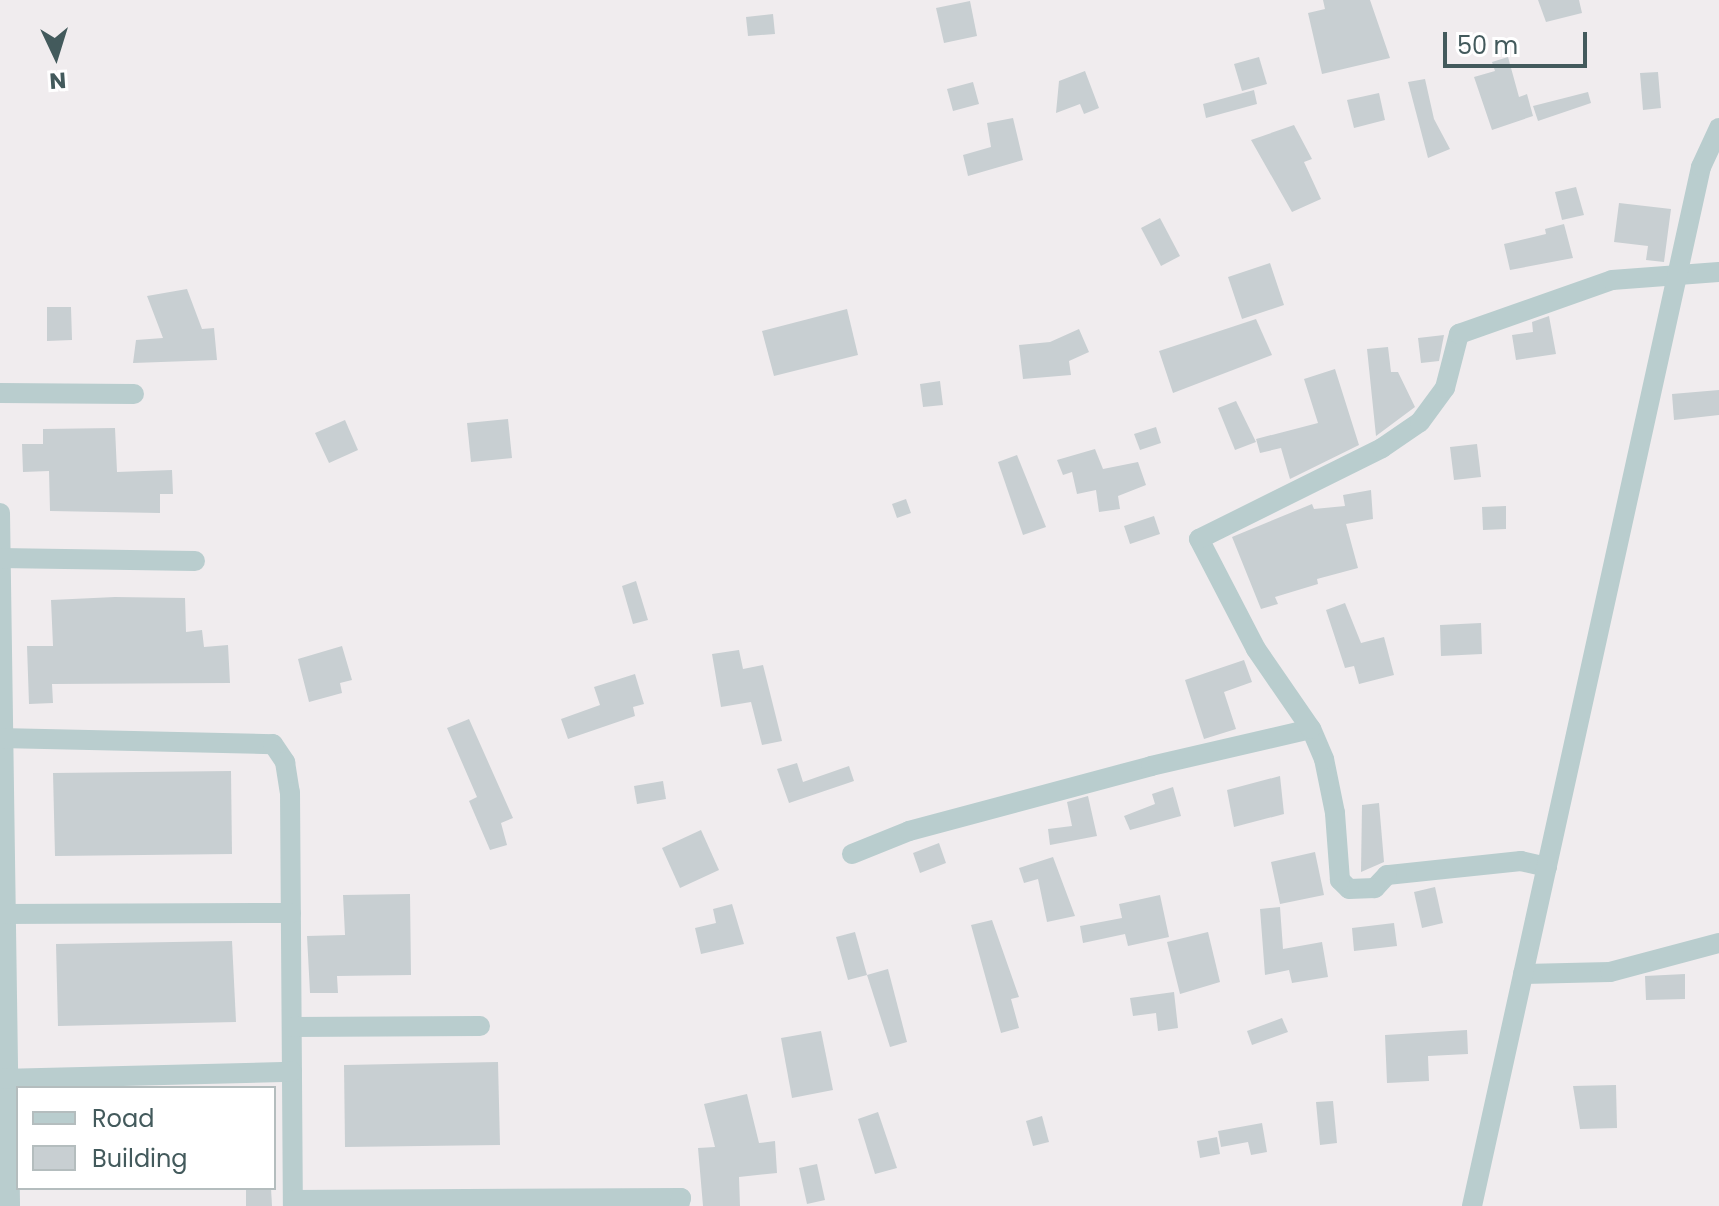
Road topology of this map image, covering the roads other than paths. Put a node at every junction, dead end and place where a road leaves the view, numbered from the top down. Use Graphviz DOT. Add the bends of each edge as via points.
graph roads {
  1 [pos="1719,128"];
  2 [pos="1719,272"];
  3 [pos="1679,277"];
  4 [pos="0,393"];
  5 [pos="134,394"];
  6 [pos="0,513"];
  7 [pos="0,558"];
  8 [pos="195,561"];
  9 [pos="1311,729"];
  10 [pos="2,738"];
  11 [pos="852,854"];
  12 [pos="1547,867"];
  13 [pos="291,913"];
  14 [pos="3,914"];
  15 [pos="1719,943"];
  16 [pos="1523,974"];
  17 [pos="480,1026"];
  18 [pos="292,1027"];
  19 [pos="292,1072"];
  20 [pos="4,1079"];
  21 [pos="293,1203"];
  22 [pos="10,1206"];
  23 [pos="679,1206"];
  24 [pos="1472,1206"];
  1 -- 3 [label="street" via="1701,167"];
  2 -- 3 [label="street"];
  3 -- 9 [label="street" via="1612,280 1459,334 1445,388 1420,422 1382,448 1199,539 1256,649"];
  3 -- 12 [label="street"];
  4 -- 5 [label="street"];
  6 -- 7 [label="street"];
  7 -- 8 [label="street"];
  7 -- 10 [label="street"];
  9 -- 11 [label="street" via="909,831"];
  9 -- 12 [label="street" via="1324,759 1335,813 1340,880 1349,889 1375,888 1387,875 1521,861"];
  10 -- 13 [label="street" via="273,744 285,762 290,792"];
  10 -- 14 [label="street"];
  12 -- 16 [label="street"];
  13 -- 14 [label="street"];
  13 -- 18 [label="street"];
  14 -- 20 [label="street"];
  15 -- 16 [label="street" via="1610,972"];
  16 -- 24 [label="street"];
  17 -- 18 [label="street"];
  18 -- 19 [label="street"];
  19 -- 20 [label="street"];
  19 -- 21 [label="street"];
  20 -- 22 [label="street"];
  21 -- 23 [label="street" via="681,1198"];
}
